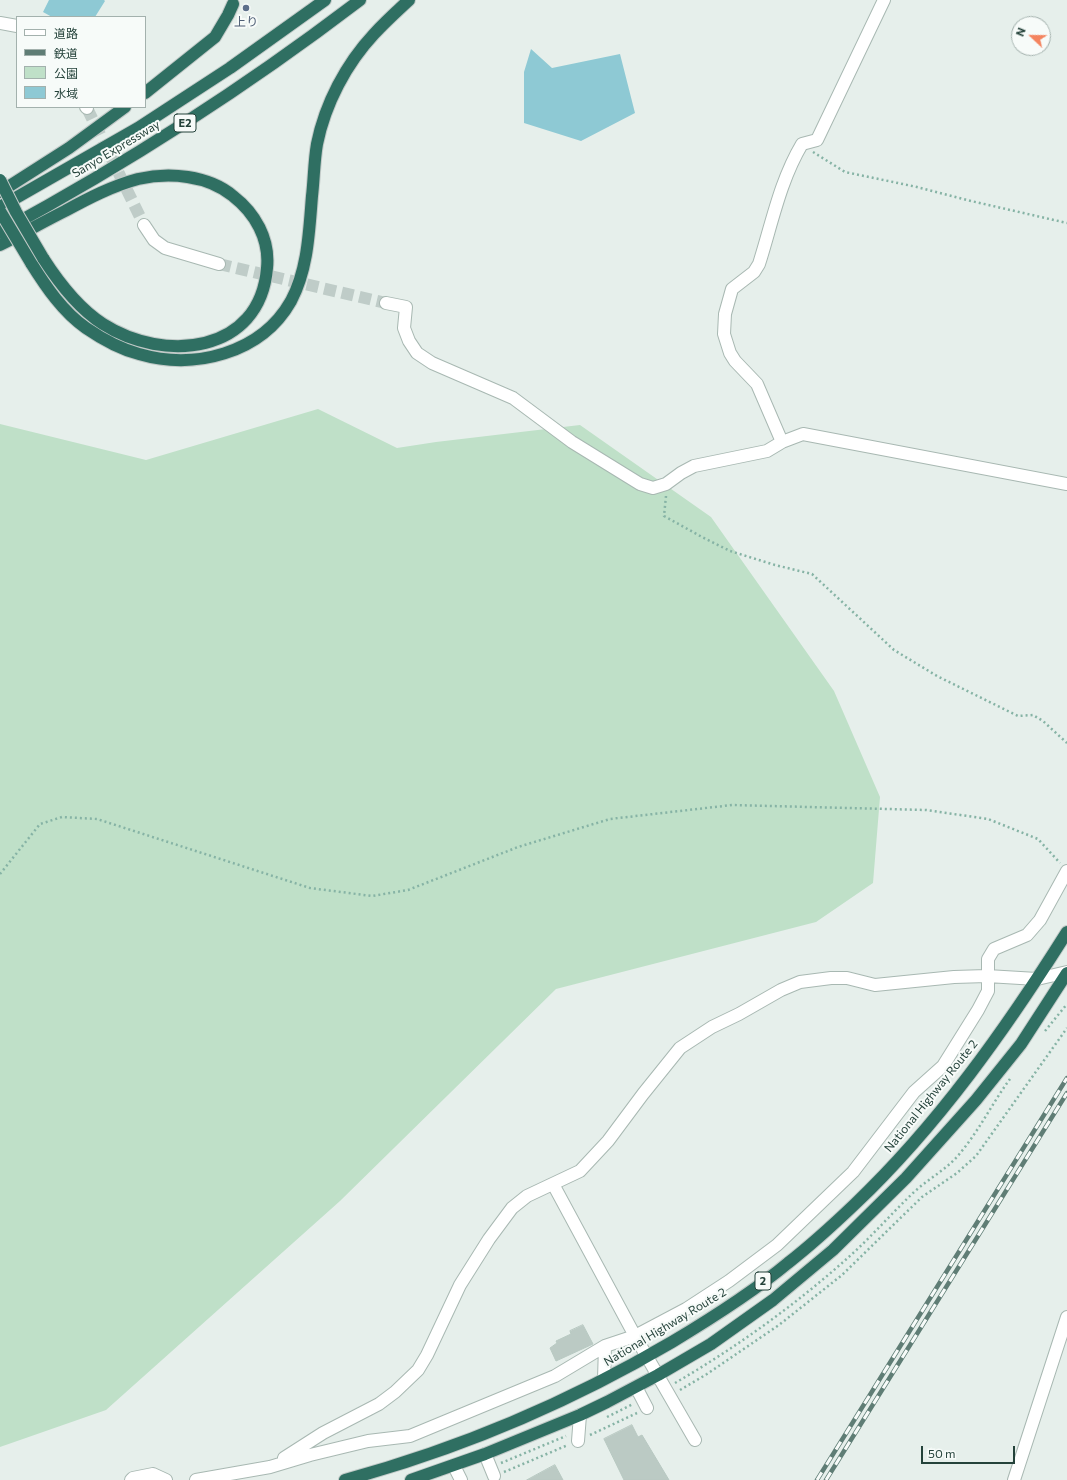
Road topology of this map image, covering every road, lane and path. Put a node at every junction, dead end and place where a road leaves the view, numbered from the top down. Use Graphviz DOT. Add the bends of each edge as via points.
graph roads {
  1 [pos="325,0"];
  2 [pos="360,0"];
  3 [pos="409,0"];
  4 [pos="884,0"];
  5 [pos="233,4"];
  6 [pos="0,23"];
  7 [pos="16,26"];
  8 [pos="146,92"];
  9 [pos="124,108"];
  10 [pos="802,144"];
  11 [pos="0,180"];
  12 [pos="0,192"];
  13 [pos="0,207"];
  14 [pos="0,211"];
  15 [pos="1067,223"];
  16 [pos="144,225"];
  17 [pos="0,232"];
  18 [pos="0,245"];
  19 [pos="219,264"];
  20 [pos="386,303"];
  21 [pos="782,442"];
  22 [pos="666,484"];
  23 [pos="1067,484"];
  24 [pos="1067,743"];
  25 [pos="1065,868"];
  26 [pos="0,874"];
  27 [pos="1067,932"];
  28 [pos="1067,973"];
  29 [pos="987,976"];
  30 [pos="1037,979"];
  31 [pos="553,1184"];
  32 [pos="1067,1317"];
  33 [pos="635,1336"];
  34 [pos="605,1346"];
  35 [pos="647,1356"];
  36 [pos="658,1375"];
  37 [pos="604,1379"];
  38 [pos="636,1387"];
  39 [pos="647,1408"];
  40 [pos="580,1415"];
  41 [pos="695,1440"];
  42 [pos="578,1441"];
  43 [pos="485,1454"];
  44 [pos="454,1466"];
  45 [pos="270,1468"];
  46 [pos="494,1476"];
  47 [pos="418,1479"];
  48 [pos="131,1480"];
  49 [pos="166,1480"];
  50 [pos="196,1480"];
  51 [pos="345,1480"];
  52 [pos="461,1480"];
  53 [pos="1014,1480"];
  1 -- 13 [label="highway, Sanyo Expressway / E2" via="230,68 144,123"];
  2 -- 17 [label="highway, Sanyo Expressway / E2" via="242,85 147,148 57,202"];
  3 -- 14 [label="highway, bridge" via="360,50 346,70 324,118 317,144 308,245 303,272 289,303 274,324 236,350 201,359 177,360 137,354 105,340 84,327 42,282"];
  4 -- 10 [label="street" via="817,140"];
  5 -- 8 [label="highway" via="215,37"];
  6 -- 7 [label="street"];
  9 -- 12 [label="highway" via="69,148"];
  10 -- 15 [label="path" via="845,172"];
  10 -- 21 [label="street" via="784,181 759,264 754,272 732,289 724,334 735,361 758,384"];
  11 -- 18 [label="highway, bridge" via="16,212 43,258 73,298 102,324 140,341 171,347 195,345 217,339 237,327 252,312 259,300 264,287 268,260 263,234 241,202 217,186 176,176 138,179 101,192"];
  16 -- 19 [label="street" via="154,240 165,248"];
  20 -- 22 [label="street" via="406,306 404,328 409,341 417,353 432,363 513,398 572,442 640,484 653,488"];
  21 -- 22 [label="street" via="767,451 694,466"];
  21 -- 23 [label="street" via="803,434"];
  22 -- 24 [label="path" via="664,516 730,551 812,574 894,650 937,676 1018,716 1033,715"];
  25 -- 26 [label="path" via="1038,839 988,819 926,810 732,805 610,819 518,847 408,890 372,896 310,888 97,819 62,817 40,824"];
  25 -- 29 [label="street" via="1040,920 1027,935 994,949 988,959"];
  27 -- 30 [label="highway, National Highway Route 2 / 2"];
  28 -- 30 [label="street"];
  28 -- 36 [label="highway, 2" via="1021,1044 976,1100 871,1213 833,1250 773,1300 711,1344"];
  29 -- 30 [label="street"];
  29 -- 31 [label="street" via="875,985 847,978 831,978 800,982 780,990 712,1027 680,1048 608,1141 580,1170"];
  29 -- 33 [label="street" via="988,991 943,1066 914,1092 853,1172 777,1245 686,1309"];
  30 -- 35 [label="highway, National Highway Route 2 / 2" via="1001,1031 930,1123 856,1204 787,1264 730,1305"];
  31 -- 33 [label="street"];
  31 -- 45 [label="street" via="526,1196 512,1208 489,1239 460,1285 418,1370 379,1404 322,1433"];
  32 -- 53 [label="street"];
  33 -- 34 [label="street"];
  33 -- 35 [label="street"];
  34 -- 37 [label="street"];
  34 -- 45 [label="street" via="555,1376 410,1436 368,1441"];
  35 -- 36 [label="street"];
  35 -- 37 [label="highway, National Highway Route 2 / 2"];
  36 -- 38 [label="highway, 2"];
  36 -- 41 [label="street"];
  37 -- 51 [label="highway, National Highway Route 2 / 2" via="527,1415 441,1450"];
  38 -- 39 [label="street"];
  38 -- 40 [label="highway, 2"];
  40 -- 42 [label="street"];
  40 -- 43 [label="highway, 2"];
  43 -- 44 [label="highway, 2"];
  43 -- 46 [label="street"];
  44 -- 47 [label="highway, 2"];
  44 -- 52 [label="street"];
  45 -- 50 [label="street"];
  48 -- 49 [label="street" via="153,1474"];
}
